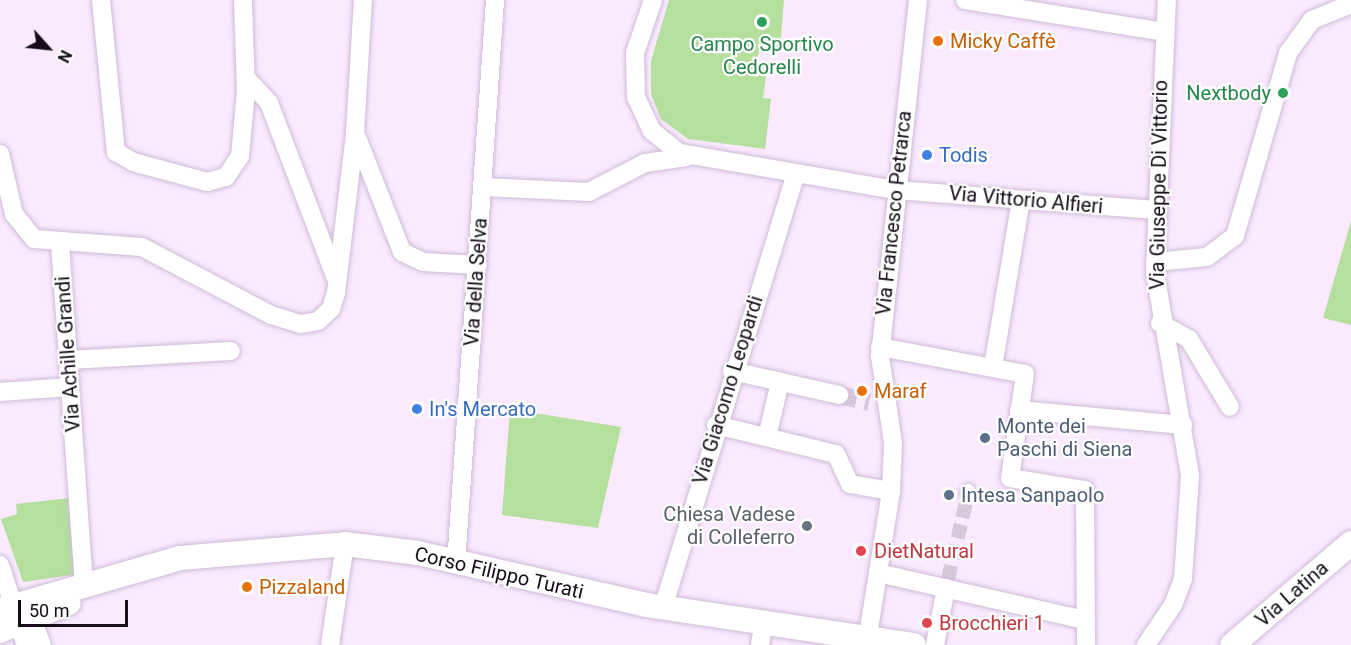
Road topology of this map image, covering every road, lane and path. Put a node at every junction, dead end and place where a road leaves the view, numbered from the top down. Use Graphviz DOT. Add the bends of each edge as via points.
graph roads {
  1 [pos="101,0"];
  2 [pos="243,0"];
  3 [pos="363,0"];
  4 [pos="495,0"];
  5 [pos="653,0"];
  6 [pos="918,0"];
  7 [pos="965,0"];
  8 [pos="1167,0"];
  9 [pos="1351,4"];
  10 [pos="1164,32"];
  11 [pos="246,78"];
  12 [pos="355,133"];
  13 [pos="0,154"];
  14 [pos="692,156"];
  15 [pos="796,174"];
  16 [pos="483,187"];
  17 [pos="896,190"];
  18 [pos="1021,200"];
  19 [pos="1156,210"];
  20 [pos="60,243"];
  21 [pos="1155,262"];
  22 [pos="478,265"];
  23 [pos="337,281"];
  24 [pos="1160,323"];
  25 [pos="880,347"];
  26 [pos="231,351"];
  27 [pos="68,360"];
  28 [pos="993,367"];
  29 [pos="732,371"];
  30 [pos="780,382"];
  31 [pos="70,387"];
  32 [pos="0,392"];
  33 [pos="839,395"];
  34 [pos="1230,407"];
  35 [pos="1019,410"];
  36 [pos="717,424"];
  37 [pos="1183,425"];
  38 [pos="766,437"];
  39 [pos="891,491"];
  40 [pos="1351,543"];
  41 [pos="345,544"];
  42 [pos="456,564"];
  43 [pos="0,565"];
  44 [pos="878,573"];
  45 [pos="947,584"];
  46 [pos="84,585"];
  47 [pos="663,608"];
  48 [pos="1085,620"];
  49 [pos="764,621"];
  50 [pos="15,623"];
  51 [pos="867,639"];
  52 [pos="42,645"];
  53 [pos="330,645"];
  54 [pos="760,645"];
  55 [pos="914,645"];
  56 [pos="935,645"];
  57 [pos="1086,645"];
  58 [pos="1146,645"];
  59 [pos="1232,645"];
  1 -- 11 [label="street" via="112,140 125,159 202,181 226,177 240,156"];
  2 -- 11 [label="street"];
  3 -- 12 [label="street"];
  4 -- 16 [label="street, Via della Selva"];
  5 -- 14 [label="street" via="635,53 636,97 659,140"];
  6 -- 17 [label="street, Via Francesco Petrarca"];
  7 -- 10 [label="street"];
  8 -- 10 [label="street, Via Giuseppe Di Vittorio"];
  9 -- 21 [label="street" via="1312,20 1288,53 1234,236 1207,257"];
  10 -- 19 [label="street, Via Giuseppe Di Vittorio"];
  11 -- 23 [label="street" via="270,103"];
  12 -- 22 [label="street" via="402,252 423,262"];
  12 -- 23 [label="street"];
  13 -- 20 [label="street" via="22,230 39,241"];
  14 -- 15 [label="street, Via Vittorio Alfieri"];
  14 -- 16 [label="street" via="645,163 589,192"];
  15 -- 17 [label="street, Via Vittorio Alfieri"];
  15 -- 29 [label="street, Via Giacomo Leopardi"];
  16 -- 22 [label="street, Via della Selva"];
  17 -- 18 [label="street, Via Vittorio Alfieri"];
  17 -- 25 [label="street, Via Francesco Petrarca"];
  18 -- 19 [label="street, Via Vittorio Alfieri"];
  18 -- 28 [label="street"];
  19 -- 21 [label="street, Via Giuseppe Di Vittorio"];
  20 -- 23 [label="street" via="110,241 142,247 271,315 301,324 328,314"];
  20 -- 27 [label="street, Via Achille Grandi"];
  21 -- 24 [label="street, Via Giuseppe Di Vittorio"];
  22 -- 42 [label="street, Via della Selva"];
  24 -- 34 [label="street" via="1189,339"];
  24 -- 37 [label="street, Via Giuseppe Di Vittorio"];
  25 -- 28 [label="street"];
  25 -- 39 [label="street, Via Francesco Petrarca" via="878,404 890,426"];
  26 -- 27 [label="street"];
  27 -- 31 [label="street, Via Achille Grandi"];
  28 -- 35 [label="street" via="1025,374"];
  29 -- 30 [label="street"];
  29 -- 36 [label="street, Via Giacomo Leopardi"];
  30 -- 33 [label="street"];
  30 -- 38 [label="street"];
  31 -- 32 [label="street"];
  31 -- 46 [label="street, Via Achille Grandi"];
  35 -- 37 [label="street"];
  35 -- 48 [label="street" via="1010,478 1084,490"];
  36 -- 38 [label="street"];
  36 -- 47 [label="street, Via Giacomo Leopardi"];
  37 -- 58 [label="street, Via Giuseppe Di Vittorio" via="1190,475 1183,579 1171,610"];
  38 -- 39 [label="street" via="836,454 850,484"];
  39 -- 44 [label="street, Via Francesco Petrarca"];
  40 -- 59 [label="main road, Via Latina"];
  41 -- 42 [label="main road, Corso Filippo Turati"];
  41 -- 46 [label="main road, Corso Filippo Turati" via="199,555"];
  41 -- 53 [label="street"];
  42 -- 47 [label="main road, Corso Filippo Turati"];
  43 -- 50 [label="street"];
  44 -- 45 [label="street"];
  44 -- 51 [label="street, Via Francesco Petrarca"];
  45 -- 48 [label="street"];
  45 -- 56 [label="street"];
  46 -- 50 [label="main road" via="65,606"];
  47 -- 49 [label="main road, Corso Filippo Turati"];
  48 -- 57 [label="street"];
  49 -- 51 [label="main road, Corso Filippo Turati"];
  49 -- 54 [label="street"];
  50 -- 52 [label="street"];
  51 -- 55 [label="main road, Corso Filippo Turati"];
}
